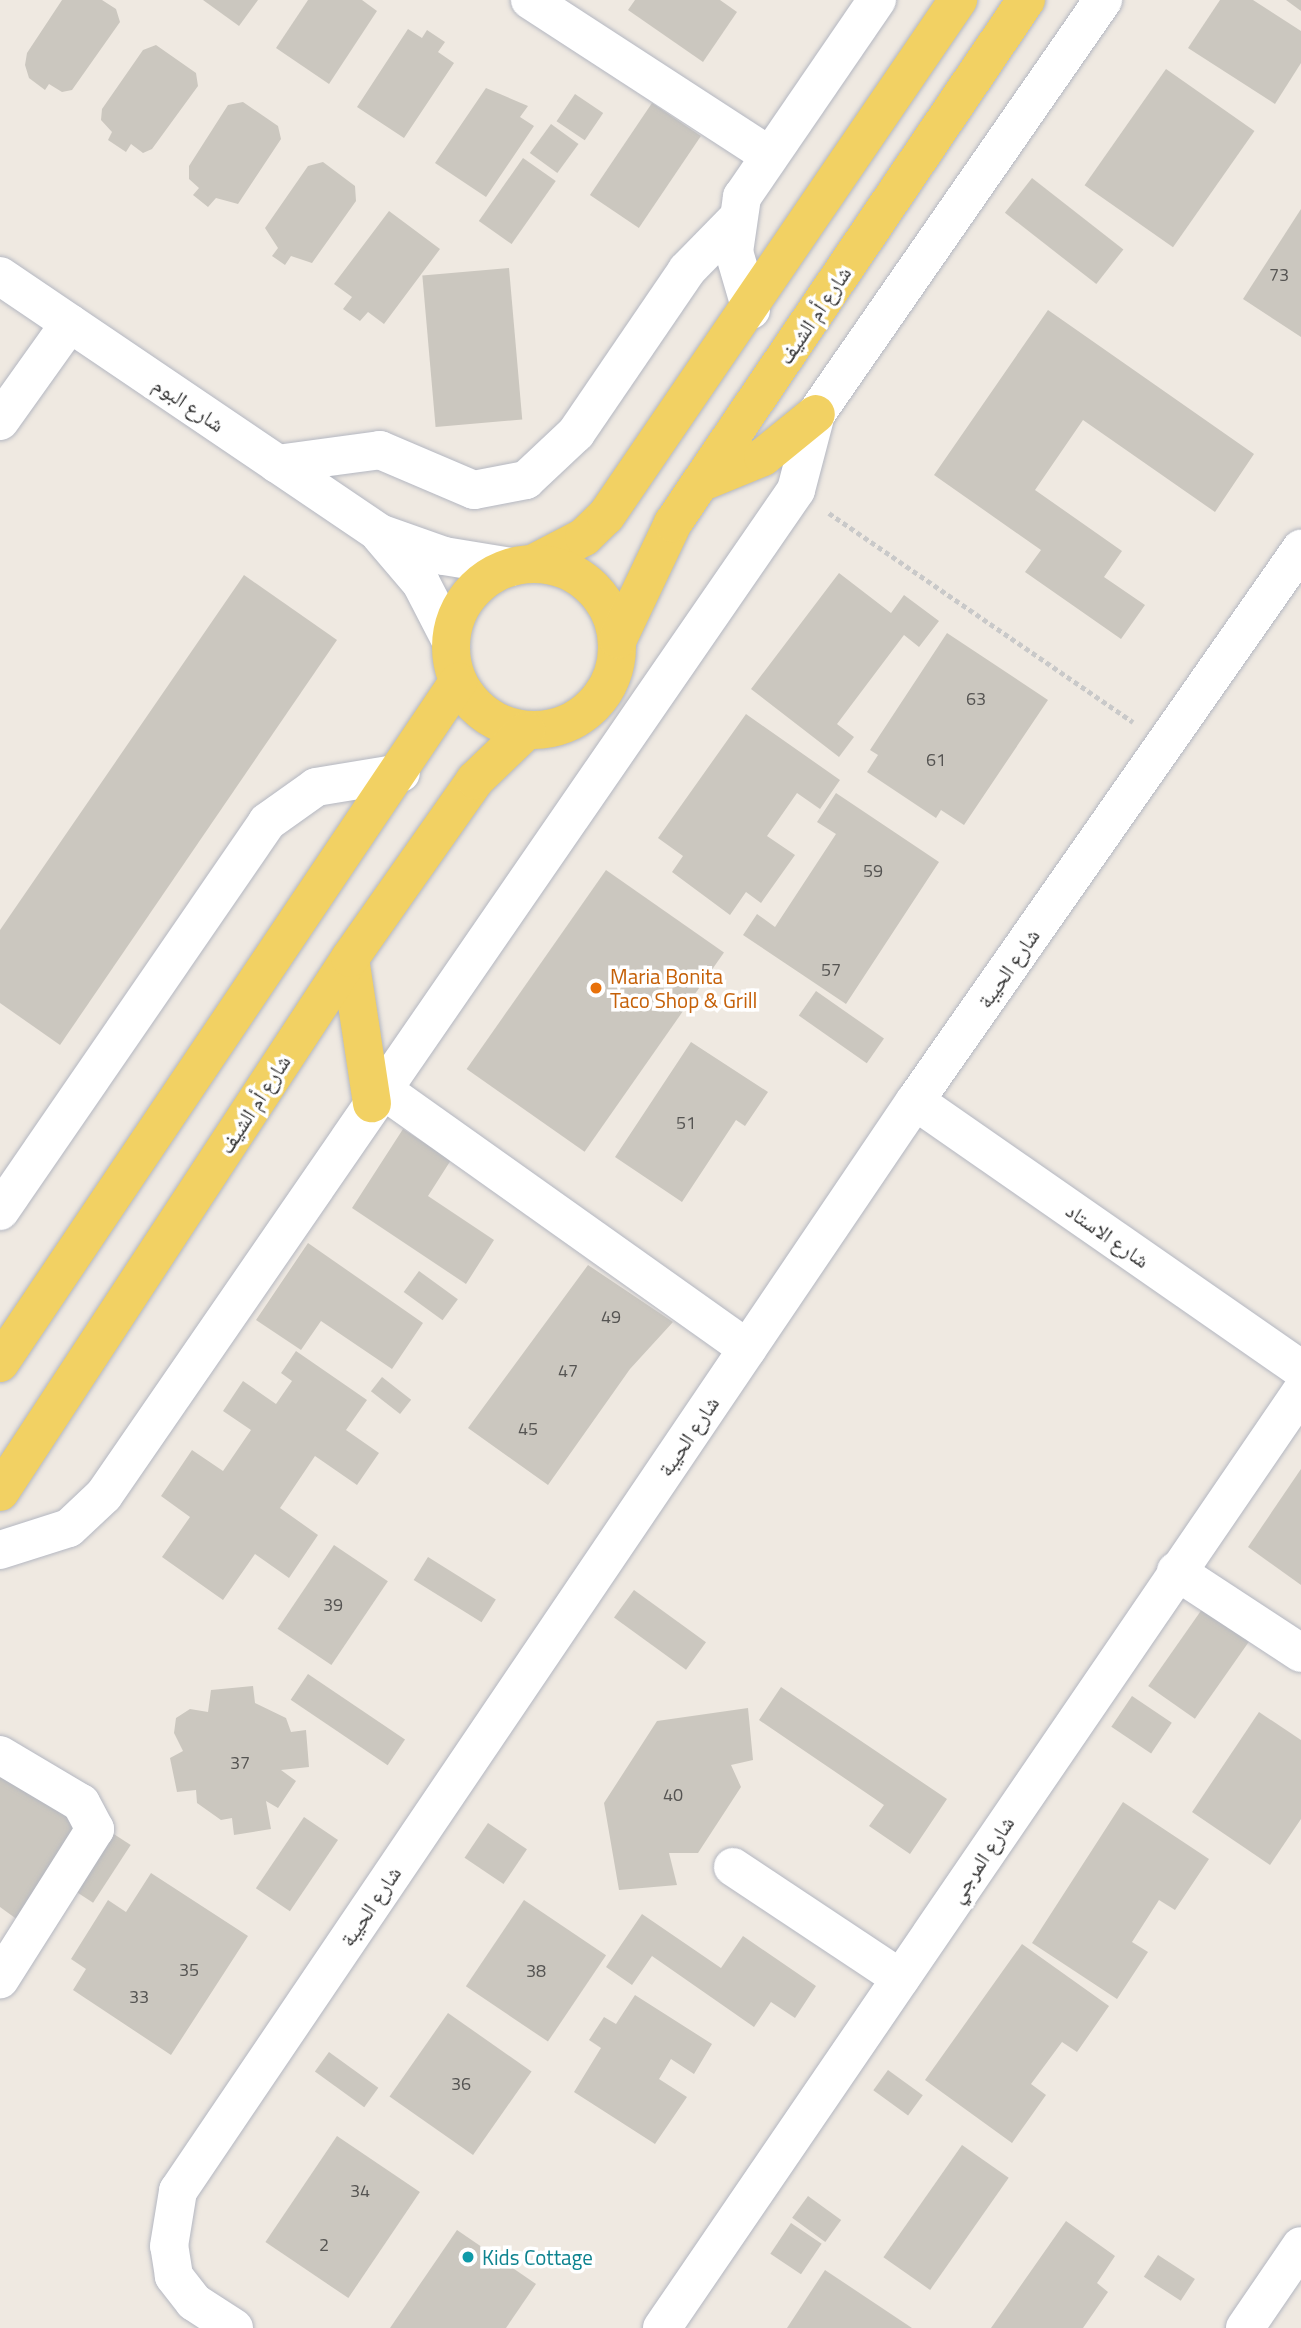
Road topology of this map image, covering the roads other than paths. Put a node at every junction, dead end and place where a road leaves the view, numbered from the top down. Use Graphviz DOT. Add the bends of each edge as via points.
graph roads {
  1 [pos="530,0"];
  2 [pos="877,0"];
  3 [pos="958,0"];
  4 [pos="1026,0"];
  5 [pos="1103,0"];
  6 [pos="769,155"];
  7 [pos="735,221"];
  8 [pos="0,276"];
  9 [pos="751,310"];
  10 [pos="70,323"];
  11 [pos="816,414"];
  12 [pos="0,421"];
  13 [pos="277,464"];
  14 [pos="700,483"];
  15 [pos="379,533"];
  16 [pos="1301,549"];
  17 [pos="522,565"];
  18 [pos="618,639"];
  19 [pos="451,642"];
  20 [pos="458,682"];
  21 [pos="526,731"];
  22 [pos="401,773"];
  23 [pos="350,957"];
  24 [pos="376,1095"];
  25 [pos="915,1101"];
  26 [pos="0,1212"];
  27 [pos="747,1349"];
  28 [pos="0,1363"];
  29 [pos="1301,1369"];
  30 [pos="1301,1392"];
  31 [pos="0,1492"];
  32 [pos="0,1550"];
  33 [pos="1176,1571"];
  34 [pos="1301,1653"];
  35 [pos="0,1755"];
  36 [pos="733,1867"];
  37 [pos="900,1978"];
  38 [pos="0,1979"];
  39 [pos="1301,2246"];
  40 [pos="234,2328"];
  41 [pos="662,2328"];
  42 [pos="1245,2328"];
  1 -- 6 [label="street"];
  2 -- 6 [label="street"];
  3 -- 9 [label="main road"];
  4 -- 14 [label="main road, شارع أم الشيف"];
  5 -- 11 [label="street"];
  6 -- 7 [label="street"];
  7 -- 9 [label="street" via="734,252"];
  7 -- 13 [label="street" via="687,270 576,433 526,480 474,490 380,450"];
  8 -- 10 [label="street, شارع البوم"];
  9 -- 17 [label="main road" via="606,516 584,537"];
  10 -- 12 [label="street"];
  10 -- 13 [label="street, شارع البوم"];
  11 -- 14 [label="main road" via="763,457"];
  11 -- 24 [label="street" via="796,490"];
  13 -- 15 [label="street, شارع البوم"];
  14 -- 18 [label="main road, شارع أم الشيف" via="651,560"];
  15 -- 17 [label="street, شارع البوم" via="444,556"];
  15 -- 19 [label="street, شارع البوم" via="421,583"];
  16 -- 25 [label="street, شارع الحيبة"];
  17 -- 18 [label="main road" via="567,572 597,593"];
  17 -- 19 [label="main road" via="485,580 464,603"];
  18 -- 21 [label="main road" via="607,687 593,706 551,729"];
  19 -- 20 [label="main road"];
  20 -- 21 [label="main road" via="486,716"];
  20 -- 22 [label="main road"];
  21 -- 23 [label="main road, شارع أم الشيف" via="475,779"];
  22 -- 26 [label="street" via="316,787 267,822"];
  22 -- 28 [label="main road"];
  23 -- 24 [label="main road"];
  23 -- 31 [label="main road, شارع أم الشيف"];
  24 -- 27 [label="street"];
  24 -- 32 [label="street" via="94,1508 69,1528"];
  25 -- 27 [label="street, شارع الحيبة"];
  25 -- 29 [label="street, شارع الاستاد"];
  27 -- 40 [label="street, شارع الحيبة" via="178,2191 169,2246 174,2276 194,2302"];
  30 -- 33 [label="street, شارع المرجي"];
  33 -- 34 [label="street"];
  33 -- 37 [label="street, شارع المرجي"];
  35 -- 38 [label="street" via="81,1803 95,1829"];
  36 -- 37 [label="street"];
  37 -- 41 [label="street, شارع المرجي"];
  39 -- 42 [label="street"];
}
